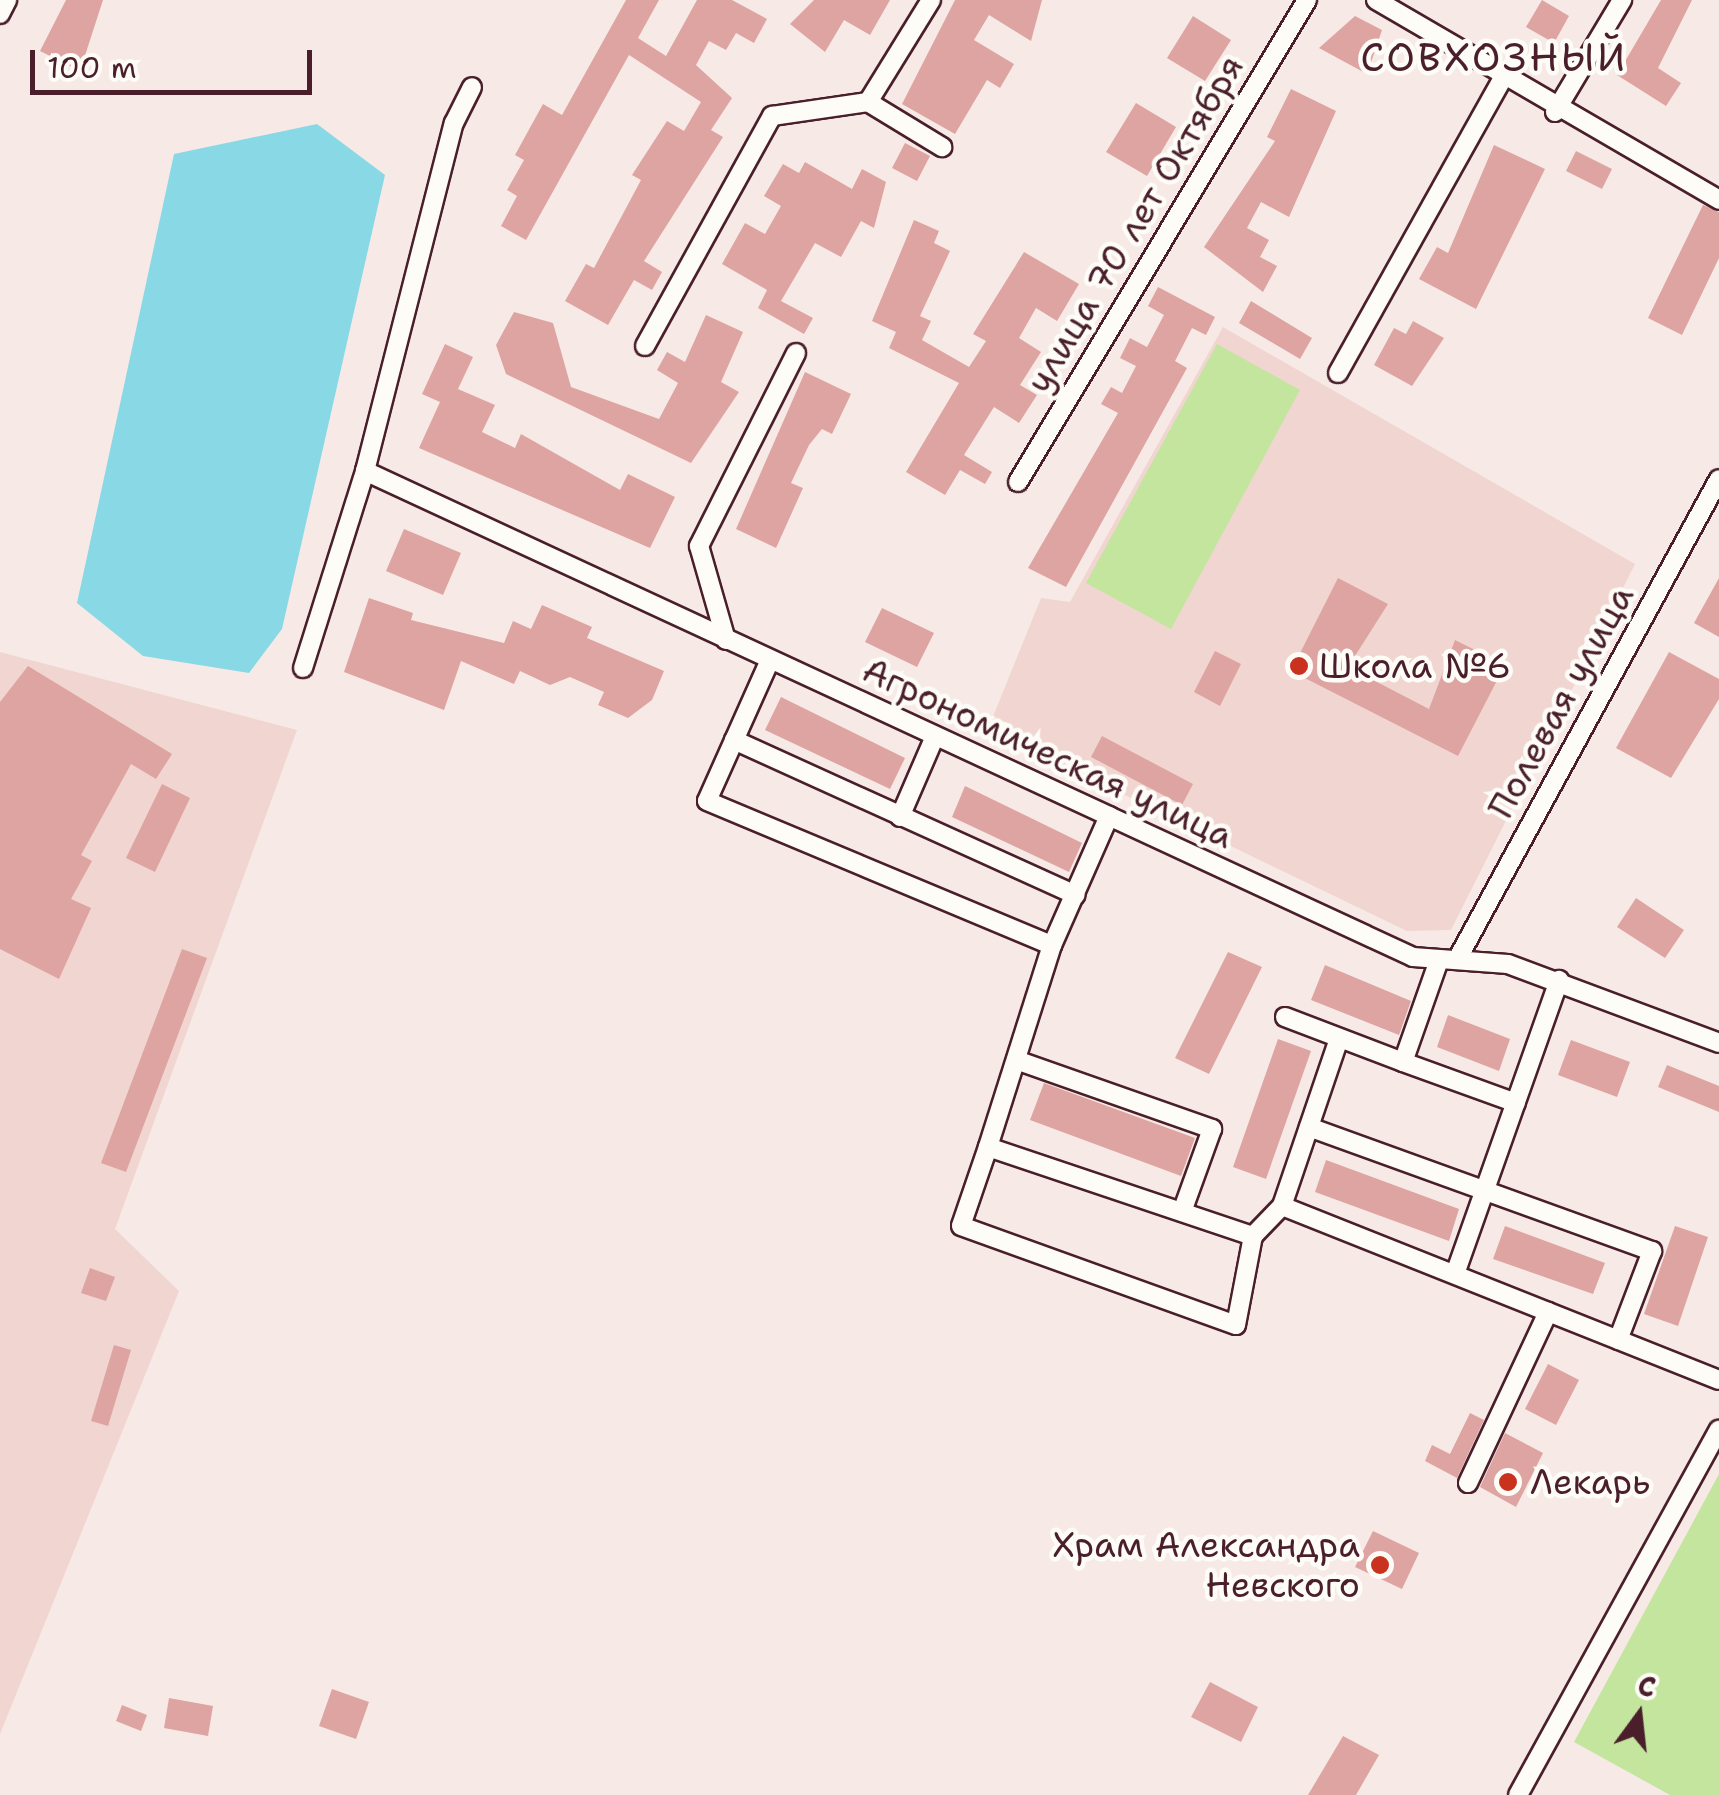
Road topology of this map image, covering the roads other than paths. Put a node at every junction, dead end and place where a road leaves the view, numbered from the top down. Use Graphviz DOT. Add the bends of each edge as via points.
graph roads {
  1 [pos="7,0"];
  2 [pos="931,0"];
  3 [pos="1307,0"];
  4 [pos="1376,0"];
  5 [pos="1622,0"];
  6 [pos="0,14"];
  7 [pos="1502,80"];
  8 [pos="472,86"];
  9 [pos="868,102"];
  10 [pos="1556,112"];
  11 [pos="942,148"];
  12 [pos="1719,200"];
  13 [pos="646,346"];
  14 [pos="796,353"];
  15 [pos="1338,373"];
  16 [pos="365,471"];
  17 [pos="1719,478"];
  18 [pos="1018,482"];
  19 [pos="726,640"];
  20 [pos="770,660"];
  21 [pos="303,668"];
  22 [pos="936,736"];
  23 [pos="734,740"];
  24 [pos="1109,816"];
  25 [pos="900,817"];
  26 [pos="1074,894"];
  27 [pos="1052,945"];
  28 [pos="1459,956"];
  29 [pos="1439,960"];
  30 [pos="1559,980"];
  31 [pos="1286,1018"];
  32 [pos="1339,1039"];
  33 [pos="1719,1043"];
  34 [pos="1016,1060"];
  35 [pos="1403,1062"];
  36 [pos="1516,1102"];
  37 [pos="1309,1127"];
  38 [pos="988,1147"];
  39 [pos="1484,1190"];
  40 [pos="1282,1206"];
  41 [pos="1182,1212"];
  42 [pos="1253,1236"];
  43 [pos="1455,1274"];
  44 [pos="1548,1312"];
  45 [pos="1618,1340"];
  46 [pos="1719,1380"];
  47 [pos="1719,1430"];
  48 [pos="1468,1483"];
  49 [pos="1518,1795"];
  1 -- 6 [label="street"];
  2 -- 9 [label="street"];
  3 -- 18 [label="street, улица 70 лет Октября"];
  4 -- 7 [label="street"];
  5 -- 10 [label="street"];
  7 -- 10 [label="street"];
  7 -- 15 [label="street"];
  8 -- 16 [label="street" via="454,123"];
  9 -- 11 [label="street"];
  9 -- 13 [label="street" via="772,116"];
  10 -- 12 [label="street"];
  14 -- 19 [label="street" via="699,546"];
  16 -- 19 [label="street, Агрономическая улица"];
  16 -- 21 [label="street"];
  17 -- 28 [label="street, Полевая улица"];
  19 -- 20 [label="street, Агрономическая улица"];
  20 -- 22 [label="street, Агрономическая улица"];
  20 -- 23 [label="street"];
  22 -- 24 [label="street, Агрономическая улица"];
  22 -- 25 [label="street"];
  23 -- 25 [label="street"];
  23 -- 27 [label="street" via="707,800"];
  24 -- 26 [label="street"];
  24 -- 29 [label="street, Агрономическая улица" via="1413,957"];
  25 -- 26 [label="street"];
  26 -- 27 [label="street"];
  27 -- 34 [label="street"];
  28 -- 29 [label="street, Агрономическая улица"];
  28 -- 30 [label="street, Агрономическая улица"];
  29 -- 35 [label="street"];
  30 -- 33 [label="street, Агрономическая улица"];
  30 -- 36 [label="street"];
  31 -- 32 [label="street"];
  32 -- 35 [label="street"];
  32 -- 37 [label="street"];
  34 -- 38 [label="street"];
  34 -- 41 [label="street" via="1212,1130"];
  35 -- 36 [label="street"];
  36 -- 39 [label="street"];
  37 -- 39 [label="street"];
  37 -- 40 [label="street"];
  38 -- 41 [label="street"];
  38 -- 42 [label="street" via="961,1226 1236,1325"];
  39 -- 43 [label="street"];
  39 -- 45 [label="street" via="1652,1251"];
  40 -- 42 [label="street"];
  40 -- 43 [label="street"];
  41 -- 42 [label="street"];
  43 -- 44 [label="street"];
  44 -- 45 [label="street"];
  44 -- 48 [label="street"];
  45 -- 46 [label="street"];
  47 -- 49 [label="street"];
}
